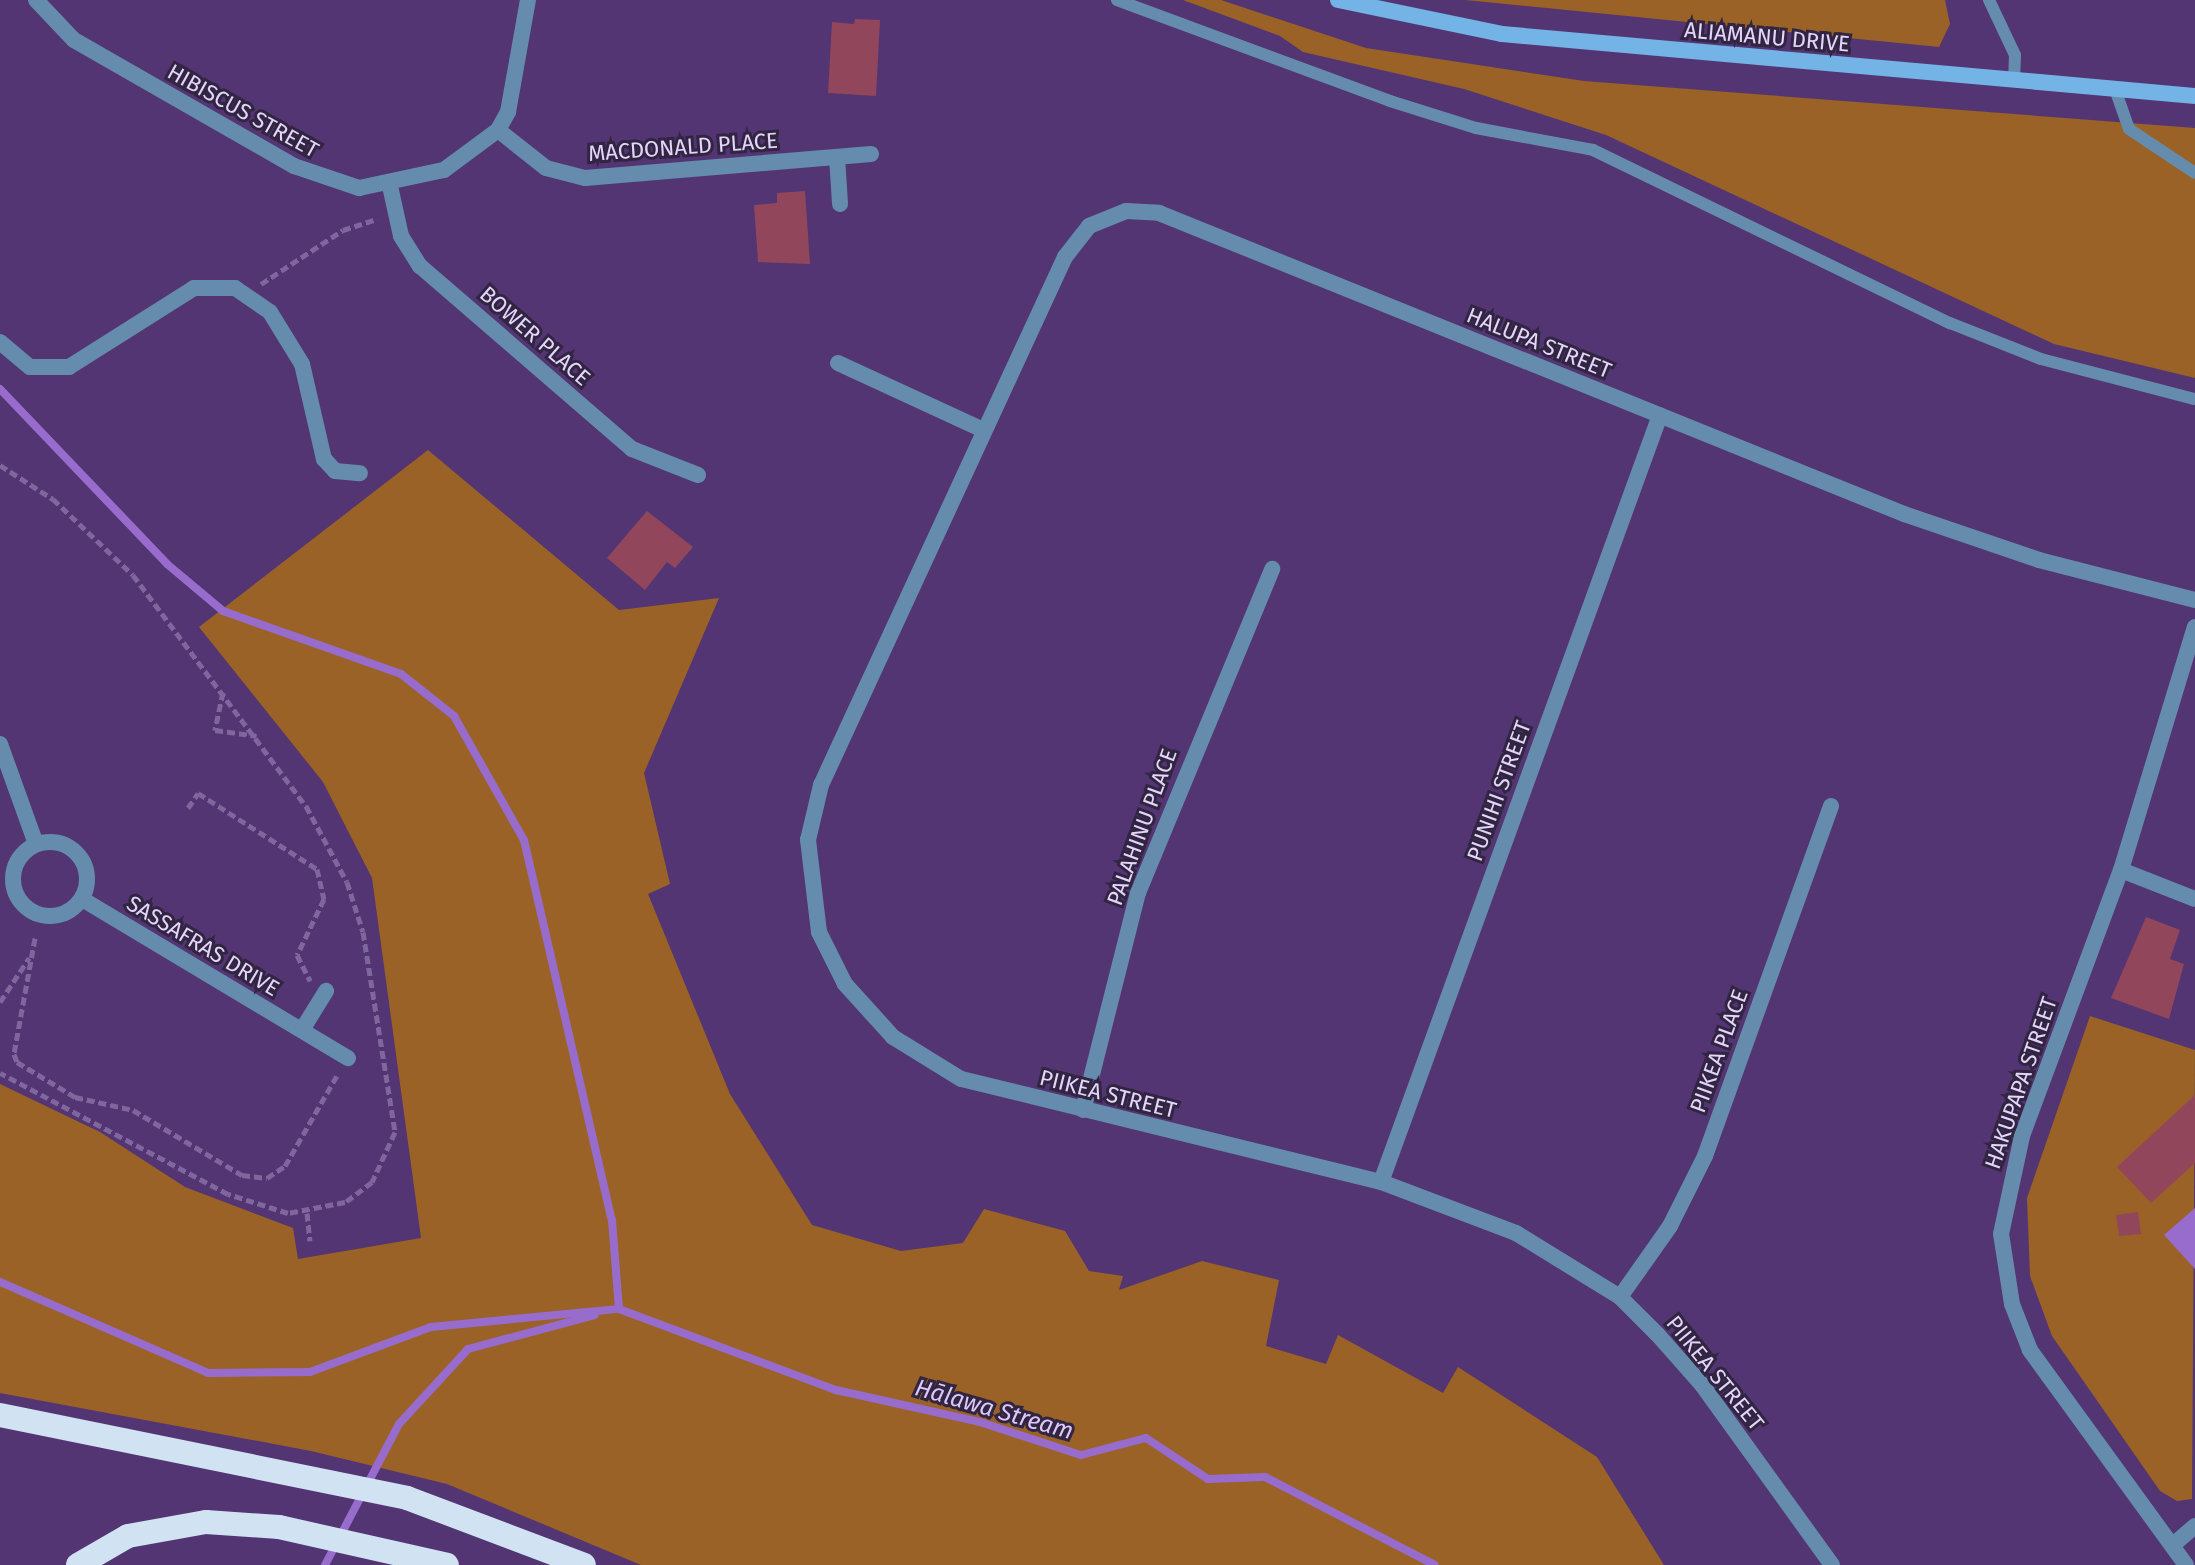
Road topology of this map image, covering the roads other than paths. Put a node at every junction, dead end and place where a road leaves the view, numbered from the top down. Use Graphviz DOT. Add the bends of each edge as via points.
graph roads {
  1 [pos="36,0"];
  2 [pos="528,0"];
  3 [pos="1117,0"];
  4 [pos="1338,0"];
  5 [pos="1989,0"];
  6 [pos="2014,81"];
  7 [pos="2115,89"];
  8 [pos="2195,96"];
  9 [pos="498,130"];
  10 [pos="871,154"];
  11 [pos="837,157"];
  12 [pos="2195,173"];
  13 [pos="390,186"];
  14 [pos="840,204"];
  15 [pos="0,342"];
  16 [pos="838,363"];
  17 [pos="2195,399"];
  18 [pos="1660,415"];
  19 [pos="981,429"];
  20 [pos="360,473"];
  21 [pos="698,475"];
  22 [pos="1272,569"];
  23 [pos="2195,600"];
  24 [pos="2195,627"];
  25 [pos="0,744"];
  26 [pos="1831,806"];
  27 [pos="36,844"];
  28 [pos="2121,870"];
  29 [pos="8,895"];
  30 [pos="82,899"];
  31 [pos="2195,899"];
  32 [pos="326,991"];
  33 [pos="302,1030"];
  34 [pos="348,1058"];
  35 [pos="1083,1110"];
  36 [pos="1381,1182"];
  37 [pos="1620,1297"];
  38 [pos="0,1415"];
  39 [pos="2195,1526"];
  40 [pos="2173,1545"];
  41 [pos="78,1565"];
  42 [pos="447,1565"];
  43 [pos="584,1565"];
  44 [pos="1832,1565"];
  45 [pos="2186,1565"];
  1 -- 13 [label="street, HIBISCUS STREET" via="74,40 294,166 347,187"];
  2 -- 9 [label="street" via="508,112"];
  3 -- 17 [label="lane" via="1184,29 1433,114 1593,150 1950,323 2041,359"];
  4 -- 6 [label="street, ALIAMANU DRIVE" via="1502,34"];
  5 -- 6 [label="lane" via="2015,55"];
  6 -- 7 [label="street, ALIAMANU DRIVE"];
  7 -- 8 [label="street, ALIAMANU DRIVE"];
  7 -- 12 [label="lane" via="2129,129"];
  9 -- 11 [label="street, MACDONALD PLACE" via="546,168 585,178"];
  9 -- 13 [label="street, HIBISCUS STREET" via="444,170"];
  10 -- 11 [label="street, MACDONALD PLACE"];
  11 -- 14 [label="street"];
  13 -- 21 [label="street, BOWER PLACE" via="396,215 420,266 632,449"];
  15 -- 20 [label="street" via="30,367 69,367 194,288 235,288 270,312 302,364 324,459 335,471"];
  16 -- 19 [label="street"];
  18 -- 19 [label="street, HALUPA STREET" via="1141,210 1101,219 1071,246"];
  18 -- 23 [label="street, HALUPA STREET" via="1904,514 2039,560"];
  18 -- 36 [label="street, PUNIHI STREET"];
  19 -- 35 [label="street, PIIKEA STREET" via="821,785 808,840 811,898 819,932 845,984 893,1037 961,1079"];
  22 -- 35 [label="street, PALAHINU PLACE" via="1138,893"];
  24 -- 28 [label="street, HAKUPAPA STREET"];
  25 -- 27 [label="street"];
  26 -- 37 [label="street, PIIKEA PLACE" via="1705,1156 1670,1226"];
  27 -- 29 [label="street" via="18,859"];
  27 -- 30 [label="street" via="59,842 79,855 88,876"];
  28 -- 31 [label="street"];
  28 -- 40 [label="street, HAKUPAPA STREET" via="2022,1136 2001,1234 2012,1304 2030,1350"];
  29 -- 30 [label="street" via="30,911 53,917"];
  30 -- 33 [label="street, SASSAFRAS DRIVE"];
  32 -- 33 [label="street"];
  33 -- 34 [label="street, SASSAFRAS DRIVE"];
  35 -- 36 [label="street, PIIKEA STREET"];
  36 -- 37 [label="street, PIIKEA STREET" via="1516,1233"];
  37 -- 44 [label="street, PIIKEA STREET" via="1703,1386"];
  38 -- 43 [label="highway" via="407,1498"];
  39 -- 40 [label="street"];
  40 -- 45 [label="street, HAKUPAPA STREET"];
  41 -- 42 [label="highway" via="128,1536 179,1524 279,1527"];
}
